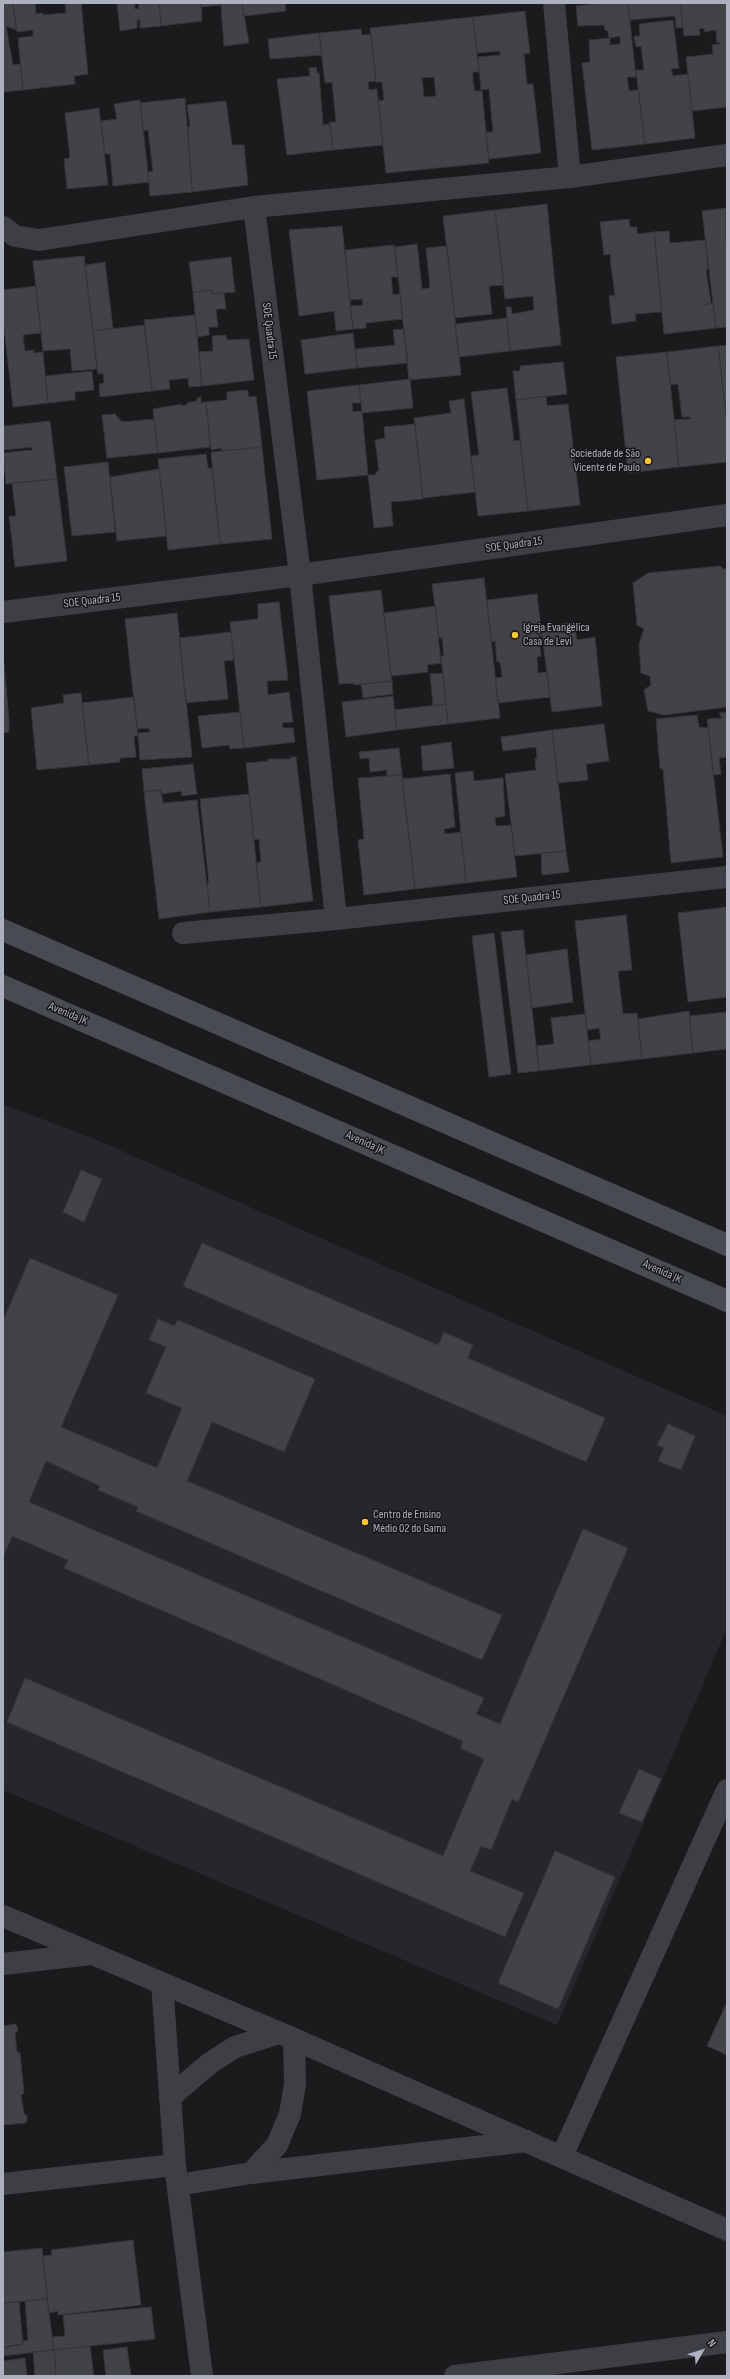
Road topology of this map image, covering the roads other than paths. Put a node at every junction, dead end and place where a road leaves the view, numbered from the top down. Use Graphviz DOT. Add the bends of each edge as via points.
graph roads {
  1 [pos="554,3"];
  2 [pos="727,155"];
  3 [pos="570,177"];
  4 [pos="254,207"];
  5 [pos="3,227"];
  6 [pos="727,515"];
  7 [pos="300,575"];
  8 [pos="3,612"];
  9 [pos="727,877"];
  10 [pos="336,919"];
  11 [pos="3,930"];
  12 [pos="183,933"];
  13 [pos="3,986"];
  14 [pos="727,1245"];
  15 [pos="727,1301"];
  16 [pos="727,1790"];
  17 [pos="3,1916"];
  18 [pos="91,1954"];
  19 [pos="3,1964"];
  20 [pos="162,1982"];
  21 [pos="286,2036"];
  22 [pos="170,2097"];
  23 [pos="527,2141"];
  24 [pos="562,2156"];
  25 [pos="251,2173"];
  26 [pos="177,2175"];
  27 [pos="3,2184"];
  28 [pos="727,2230"];
  29 [pos="727,2342"];
  30 [pos="202,2376"];
  31 [pos="455,2376"];
  1 -- 3 [label="street"];
  2 -- 3 [label="street"];
  3 -- 4 [label="street"];
  4 -- 5 [label="street" via="39,240 15,236"];
  4 -- 7 [label="street, SOE Quadra 15"];
  6 -- 7 [label="street, SOE Quadra 15"];
  7 -- 8 [label="street, SOE Quadra 15"];
  7 -- 10 [label="street, SOE Quadra 15"];
  9 -- 10 [label="street, SOE Quadra 15"];
  10 -- 12 [label="street, SOE Quadra 15"];
  11 -- 14 [label="main road"];
  13 -- 15 [label="main road, Avenida JK"];
  16 -- 24 [label="street"];
  17 -- 18 [label="street"];
  18 -- 19 [label="street"];
  18 -- 20 [label="street"];
  20 -- 21 [label="street"];
  20 -- 22 [label="street"];
  21 -- 22 [label="street" via="235,2047 210,2063"];
  21 -- 23 [label="street"];
  21 -- 25 [label="street" via="295,2084 290,2114 277,2145"];
  22 -- 26 [label="street"];
  23 -- 24 [label="street"];
  23 -- 25 [label="street"];
  24 -- 28 [label="street"];
  25 -- 26 [label="street"];
  26 -- 27 [label="street"];
  26 -- 30 [label="street"];
  29 -- 31 [label="street"];
}
